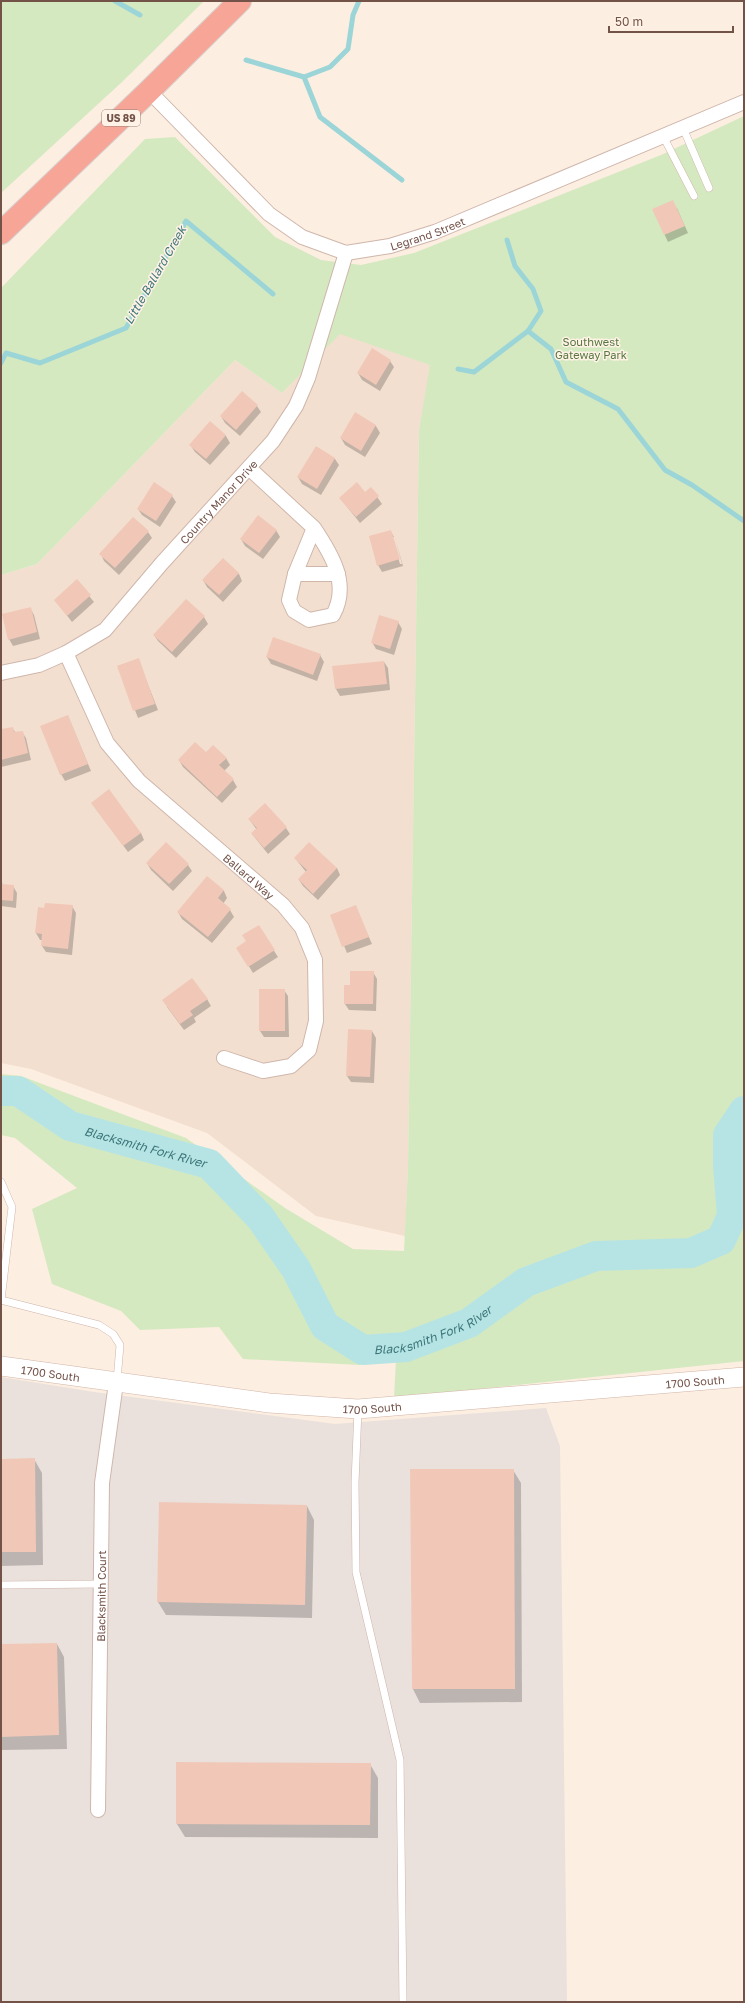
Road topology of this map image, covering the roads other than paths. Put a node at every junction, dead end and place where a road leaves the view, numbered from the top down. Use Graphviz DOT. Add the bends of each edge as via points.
graph roads {
  1 [pos="240,1"];
  2 [pos="149,91"];
  3 [pos="744,102"];
  4 [pos="683,128"];
  5 [pos="663,136"];
  6 [pos="710,188"];
  7 [pos="694,196"];
  8 [pos="1,233"];
  9 [pos="346,253"];
  10 [pos="249,468"];
  11 [pos="314,528"];
  12 [pos="295,574"];
  13 [pos="338,574"];
  14 [pos="66,653"];
  15 [pos="1,673"];
  16 [pos="224,1058"];
  17 [pos="1,1182"];
  18 [pos="1,1300"];
  19 [pos="1,1366"];
  20 [pos="744,1377"];
  21 [pos="116,1383"];
  22 [pos="358,1409"];
  23 [pos="101,1584"];
  24 [pos="1,1585"];
  25 [pos="98,1810"];
  26 [pos="404,2002"];
  1 -- 2 [label="highway, US 89"];
  2 -- 8 [label="highway, US 89"];
  2 -- 9 [label="street, Legrand Street" via="269,214 302,237"];
  3 -- 4 [label="street, Legrand Street"];
  4 -- 5 [label="street, Legrand Street"];
  4 -- 6 [label="lane"];
  5 -- 7 [label="lane"];
  5 -- 9 [label="street, Legrand Street" via="435,232 390,246"];
  9 -- 10 [label="street, Country Manor Drive" via="308,378 296,406 274,441"];
  10 -- 11 [label="street"];
  10 -- 14 [label="street, Country Manor Drive" via="105,630"];
  11 -- 12 [label="street"];
  11 -- 13 [label="street" via="330,552"];
  12 -- 13 [label="street"];
  12 -- 13 [label="street" via="289,600 294,611 309,620 333,615 340,602"];
  14 -- 15 [label="street, Country Manor Drive" via="38,666"];
  14 -- 16 [label="street, Ballard Way" via="107,743 134,775 283,905 302,928 315,960 316,1021 309,1050 291,1066 263,1070"];
  17 -- 18 [label="lane" via="12,1207"];
  18 -- 21 [label="lane" via="99,1325 113,1334 120,1345"];
  19 -- 21 [label="street, 1700 South"];
  20 -- 22 [label="street, 1700 South"];
  21 -- 22 [label="street, 1700 South" via="268,1403"];
  21 -- 23 [label="street, Blacksmith Court" via="102,1483"];
  22 -- 26 [label="lane" via="355,1483 356,1572 400,1760"];
  23 -- 24 [label="lane"];
  23 -- 25 [label="street, Blacksmith Court"];
}
